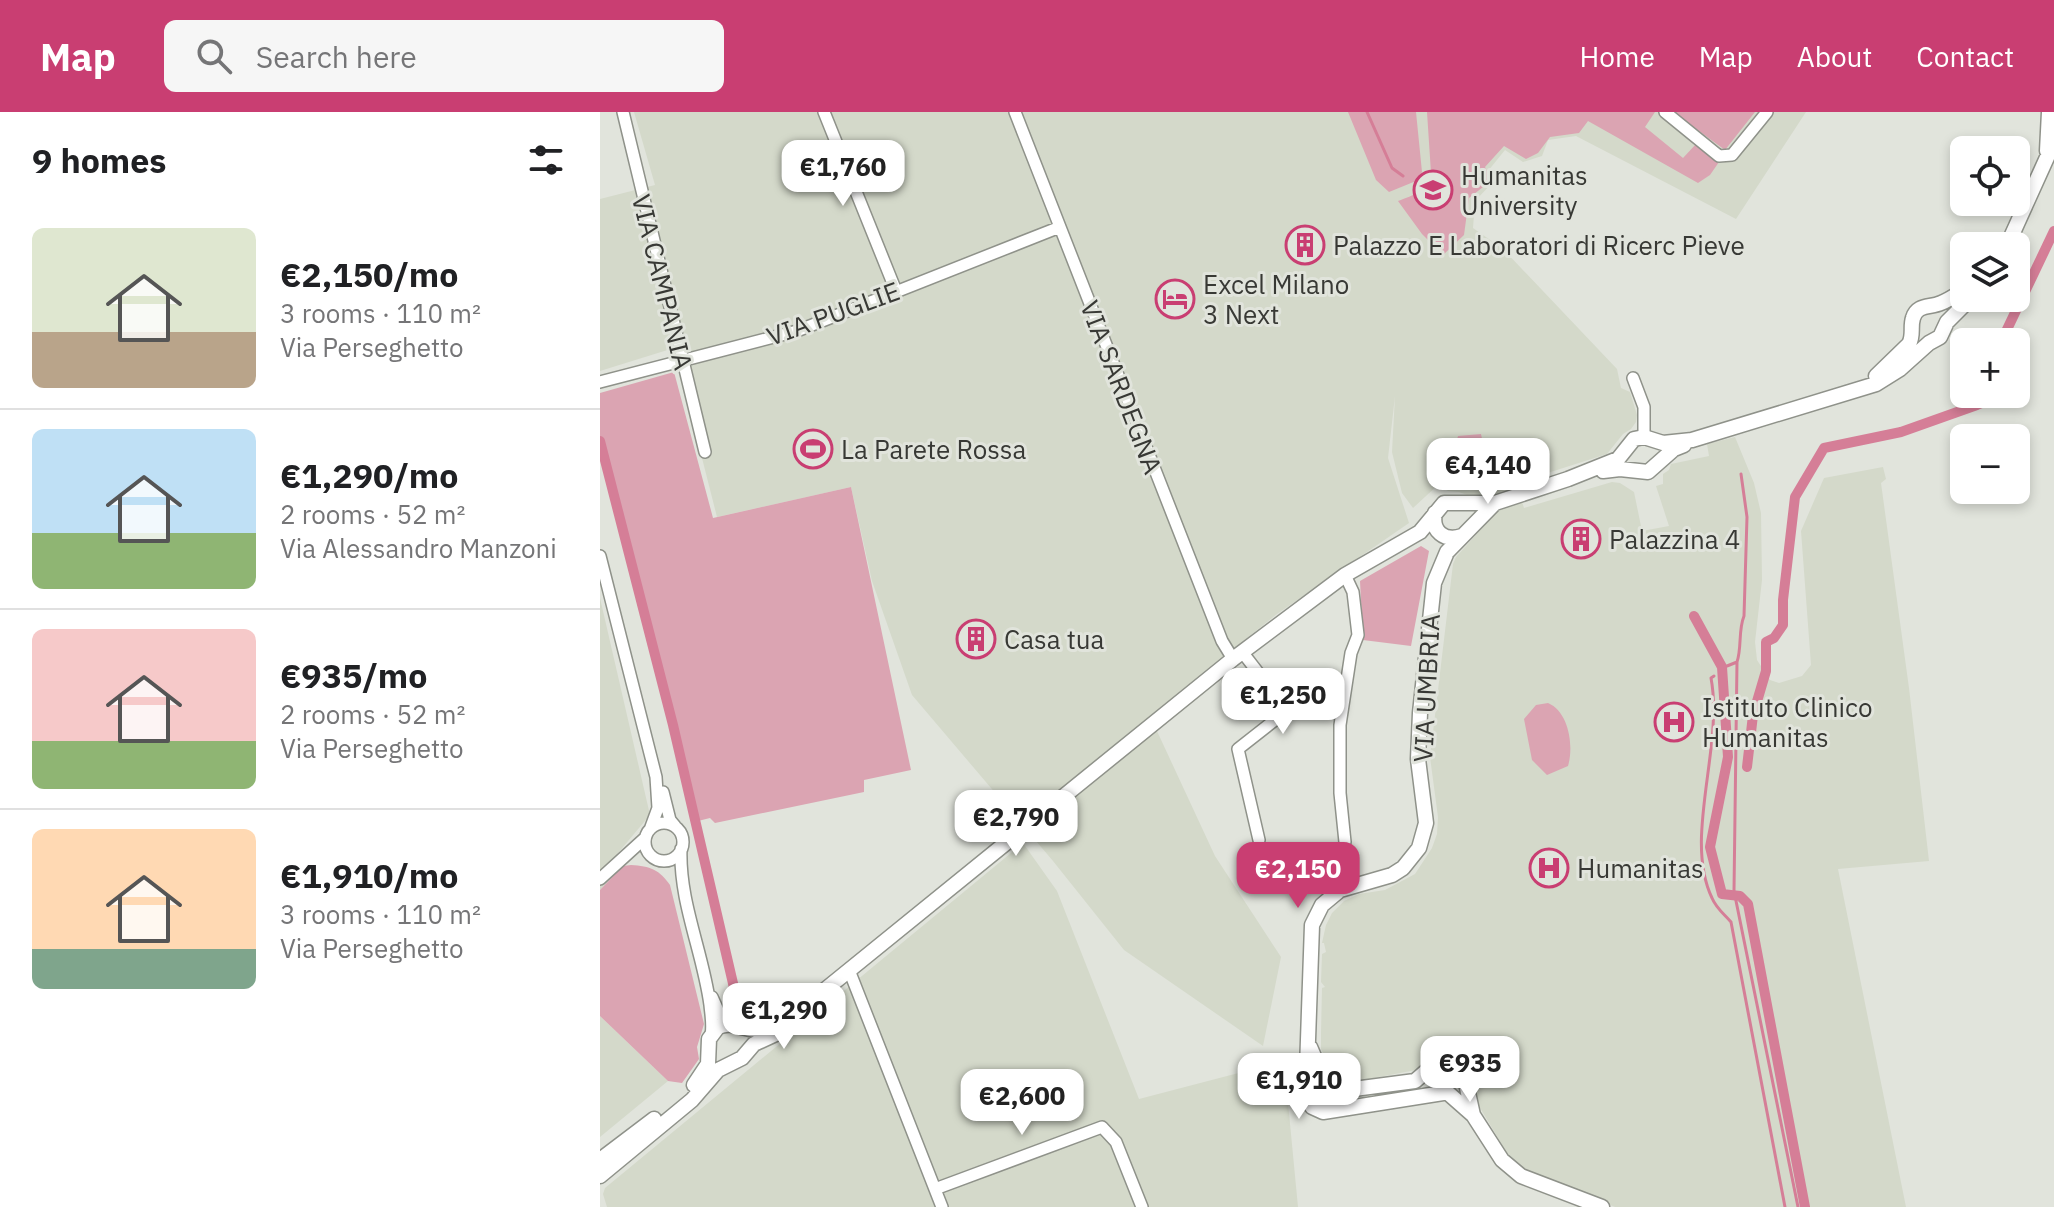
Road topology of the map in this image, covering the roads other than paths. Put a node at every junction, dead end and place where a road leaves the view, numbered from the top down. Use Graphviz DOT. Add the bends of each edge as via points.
graph roads {
  1 [pos="623,112"];
  2 [pos="824,112"];
  3 [pos="1015,112"];
  4 [pos="1665,112"];
  5 [pos="1767,112"];
  6 [pos="2049,112"];
  7 [pos="2050,149"];
  8 [pos="1060,227"];
  9 [pos="2013,232"];
  10 [pos="896,291"];
  11 [pos="1950,297"];
  12 [pos="1933,306"];
  13 [pos="1957,312"];
  14 [pos="1947,322"];
  15 [pos="1912,327"];
  16 [pos="1935,340"];
  17 [pos="682,361"];
  18 [pos="1633,378"];
  19 [pos="600,382"];
  20 [pos="1857,391"];
  21 [pos="1648,439"];
  22 [pos="1692,440"];
  23 [pos="1624,451"];
  24 [pos="705,452"];
  25 [pos="1659,462"];
  26 [pos="1632,470"];
  27 [pos="1568,479"];
  28 [pos="1461,503"];
  29 [pos="1495,503"];
  30 [pos="1435,512"];
  31 [pos="1420,532"];
  32 [pos="1466,532"];
  33 [pos="1441,534"];
  34 [pos="600,556"];
  35 [pos="1441,561"];
  36 [pos="1345,575"];
  37 [pos="1238,656"];
  38 [pos="656,777"];
  39 [pos="675,826"];
  40 [pos="648,833"];
  41 [pos="1259,840"];
  42 [pos="1345,842"];
  43 [pos="681,849"];
  44 [pos="622,860"];
  45 [pos="659,860"];
  46 [pos="600,879"];
  47 [pos="684,888"];
  48 [pos="849,970"];
  49 [pos="707,985"];
  50 [pos="790,1021"];
  51 [pos="735,1025"];
  52 [pos="710,1042"];
  53 [pos="1308,1044"];
  54 [pos="747,1051"];
  55 [pos="733,1063"];
  56 [pos="1431,1069"];
  57 [pos="1463,1080"];
  58 [pos="1334,1081"];
  59 [pos="1306,1091"];
  60 [pos="1445,1093"];
  61 [pos="1329,1111"];
  62 [pos="1473,1115"];
  63 [pos="600,1160"];
  64 [pos="600,1176"];
  65 [pos="935,1189"];
  66 [pos="942,1207"];
  67 [pos="1142,1207"];
  68 [pos="1602,1207"];
  1 -- 17 [label="street, VIA CAMPANIA"];
  2 -- 10 [label="street"];
  3 -- 8 [label="street, VIA SARDEGNA"];
  4 -- 5 [label="street" via="1726,157"];
  6 -- 7 [label="street"];
  7 -- 9 [label="street"];
  8 -- 10 [label="street, VIA PUGLIE"];
  8 -- 37 [label="street, VIA SARDEGNA" via="1222,641"];
  10 -- 17 [label="street, VIA PUGLIE" via="797,331"];
  11 -- 12 [label="street"];
  12 -- 14 [label="street"];
  12 -- 15 [label="street" via="1917,311"];
  13 -- 14 [label="street"];
  14 -- 16 [label="street"];
  15 -- 16 [label="street" via="1919,337"];
  15 -- 20 [label="street" via="1912,338 1901,354"];
  16 -- 20 [label="street" via="1896,372"];
  17 -- 19 [label="street, VIA PUGLIE"];
  17 -- 24 [label="street, VIA CAMPANIA"];
  18 -- 21 [label="street"];
  20 -- 22 [label="street"];
  21 -- 22 [label="street"];
  21 -- 23 [label="street" via="1631,441"];
  21 -- 25 [label="street" via="1659,450"];
  22 -- 25 [label="street"];
  23 -- 26 [label="street"];
  23 -- 27 [label="street" via="1618,459"];
  25 -- 26 [label="street" via="1648,472"];
  26 -- 27 [label="street"];
  27 -- 29 [label="street"];
  28 -- 29 [label="street"];
  28 -- 30 [label="street" via="1444,503"];
  28 -- 32 [label="street" via="1470,513"];
  29 -- 32 [label="street, VIA UMBRIA"];
  30 -- 31 [label="street"];
  30 -- 33 [label="street"];
  31 -- 33 [label="street"];
  31 -- 36 [label="street"];
  32 -- 33 [label="street" via="1450,538"];
  32 -- 35 [label="street, VIA UMBRIA"];
  33 -- 35 [label="street"];
  34 -- 38 [label="street"];
  35 -- 53 [label="street, VIA UMBRIA" via="1420,713 1418,759 1426,823 1419,848 1403,868 1340,890 1317,914 1311,938"];
  36 -- 37 [label="street"];
  36 -- 42 [label="street" via="1353,592 1358,635 1340,725"];
  37 -- 41 [label="street, VIA SARDEGNA" via="1282,709 1238,749"];
  37 -- 48 [label="street"];
  38 -- 39 [label="street"];
  38 -- 40 [label="street" via="658,808"];
  39 -- 40 [label="street" via="663,823"];
  39 -- 43 [label="street"];
  40 -- 44 [label="street"];
  40 -- 45 [label="street" via="647,850"];
  43 -- 45 [label="street" via="673,858"];
  43 -- 47 [label="street"];
  44 -- 45 [label="street"];
  44 -- 46 [label="street"];
  45 -- 47 [label="street"];
  47 -- 49 [label="street"];
  48 -- 50 [label="street"];
  48 -- 65 [label="street"];
  49 -- 51 [label="street" via="720,1015"];
  49 -- 52 [label="street"];
  50 -- 51 [label="street" via="758,1031"];
  50 -- 54 [label="street"];
  51 -- 52 [label="street" via="719,1026"];
  51 -- 54 [label="street" via="747,1036"];
  52 -- 55 [label="street" via="718,1060"];
  52 -- 63 [label="street" via="705,1070 690,1090"];
  53 -- 58 [label="street"];
  53 -- 59 [label="street"];
  54 -- 55 [label="street"];
  55 -- 64 [label="street" via="718,1070 692,1100"];
  56 -- 57 [label="street" via="1441,1060 1454,1060 1463,1070"];
  56 -- 58 [label="street" via="1415,1081 1385,1086 1354,1089"];
  56 -- 60 [label="street" via="1432,1084"];
  57 -- 60 [label="street" via="1459,1088"];
  57 -- 62 [label="street"];
  58 -- 59 [label="street" via="1317,1078"];
  58 -- 61 [label="street" via="1340,1100"];
  59 -- 61 [label="street" via="1312,1107"];
  60 -- 61 [label="street"];
  60 -- 62 [label="street"];
  62 -- 68 [label="street" via="1511,1170"];
  65 -- 66 [label="street"];
  65 -- 67 [label="street" via="1096,1128 1108,1131 1116,1142"];
}
